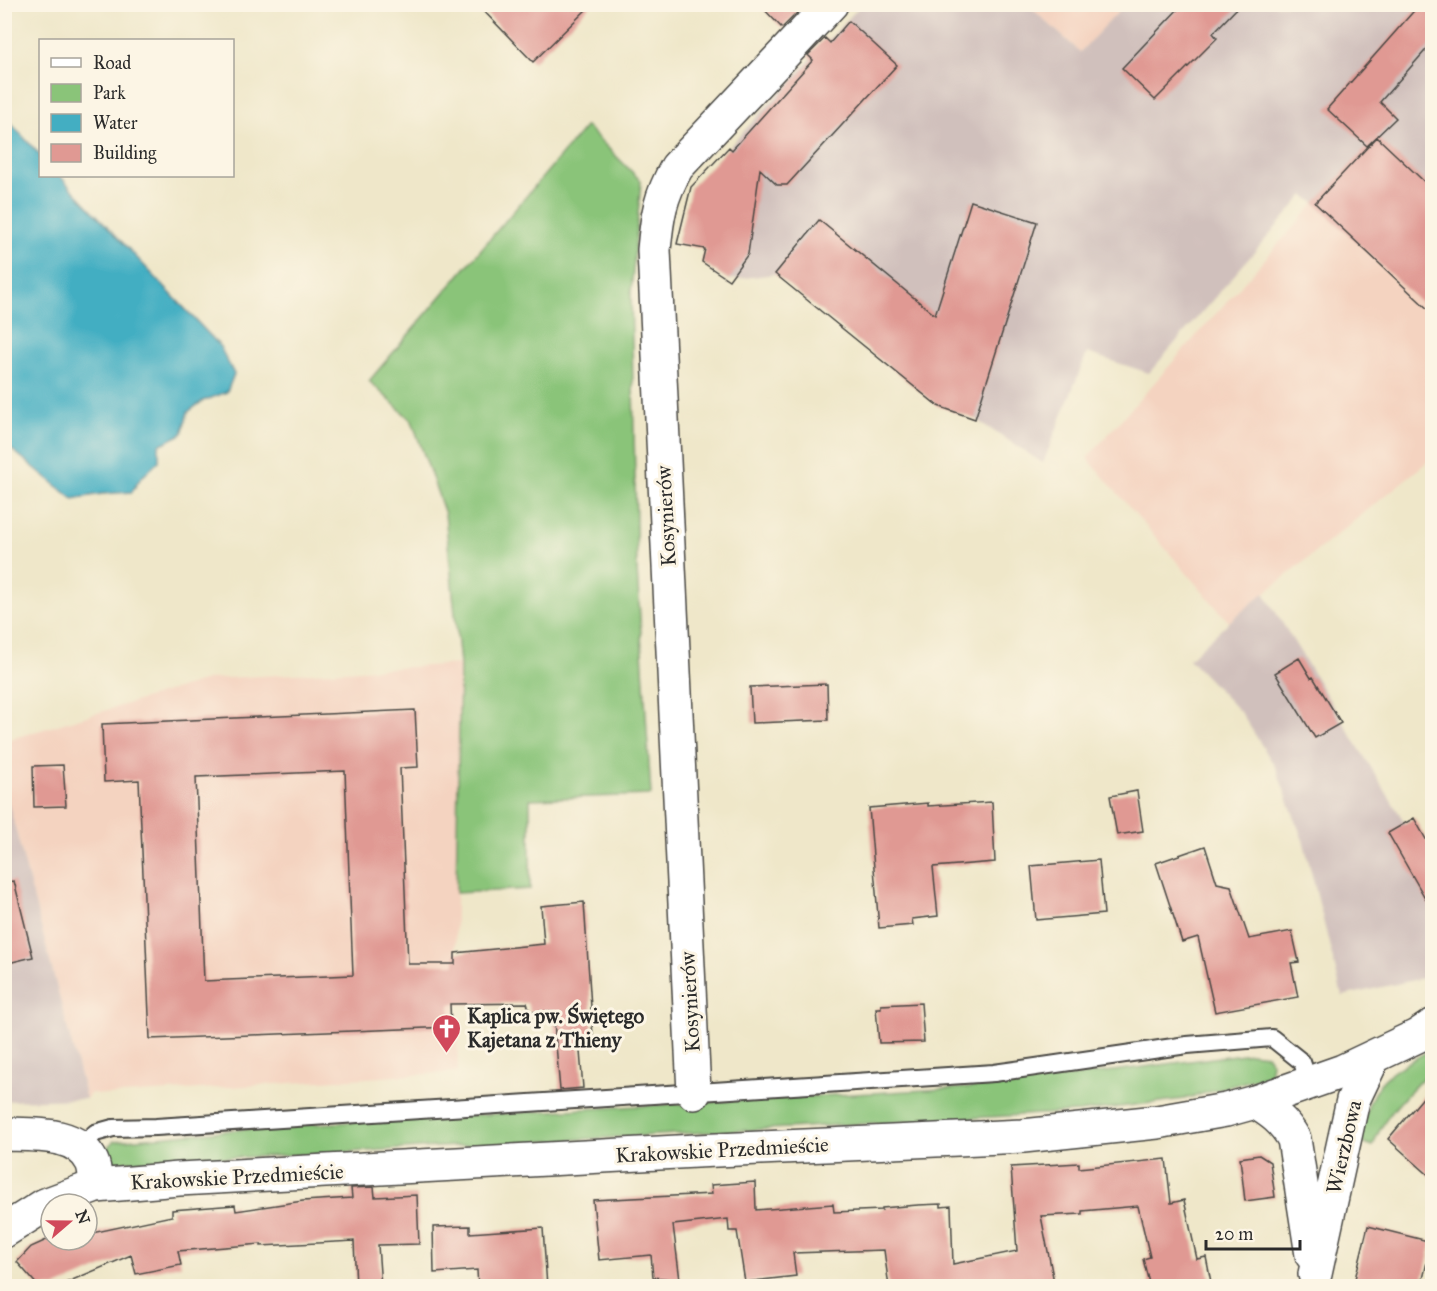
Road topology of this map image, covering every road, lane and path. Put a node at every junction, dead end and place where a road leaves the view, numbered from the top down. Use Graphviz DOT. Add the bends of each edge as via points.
graph roads {
  1 [pos="831,4"];
  2 [pos="1432,1026"];
  3 [pos="1373,1058"];
  4 [pos="1309,1083"];
  5 [pos="694,1093"];
  6 [pos="1255,1102"];
  7 [pos="4,1134"];
  8 [pos="81,1147"];
  9 [pos="96,1186"];
  10 [pos="7,1223"];
  11 [pos="1315,1280"];
  1 -- 5 [label="street, Kosynierów" via="677,167 664,190 657,217 654,250"];
  2 -- 3 [label="street, Krakowskie Przedmieście"];
  3 -- 4 [label="street, Krakowskie Przedmieście"];
  3 -- 11 [label="street, Wierzbowa" via="1353,1100"];
  4 -- 5 [label="lane" via="1302,1062 1272,1038 1187,1045 994,1073"];
  4 -- 6 [label="street, Krakowskie Przedmieście"];
  5 -- 8 [label="lane" via="113,1128 95,1133"];
  6 -- 9 [label="street, Krakowskie Przedmieście" via="1157,1122 1023,1136 685,1151"];
  6 -- 11 [label="street, Wierzbowa" via="1285,1123 1294,1139"];
  7 -- 8 [label="street" via="50,1135"];
  8 -- 9 [label="street" via="92,1162"];
  9 -- 10 [label="street, Krakowskie Przedmieście"];
}
